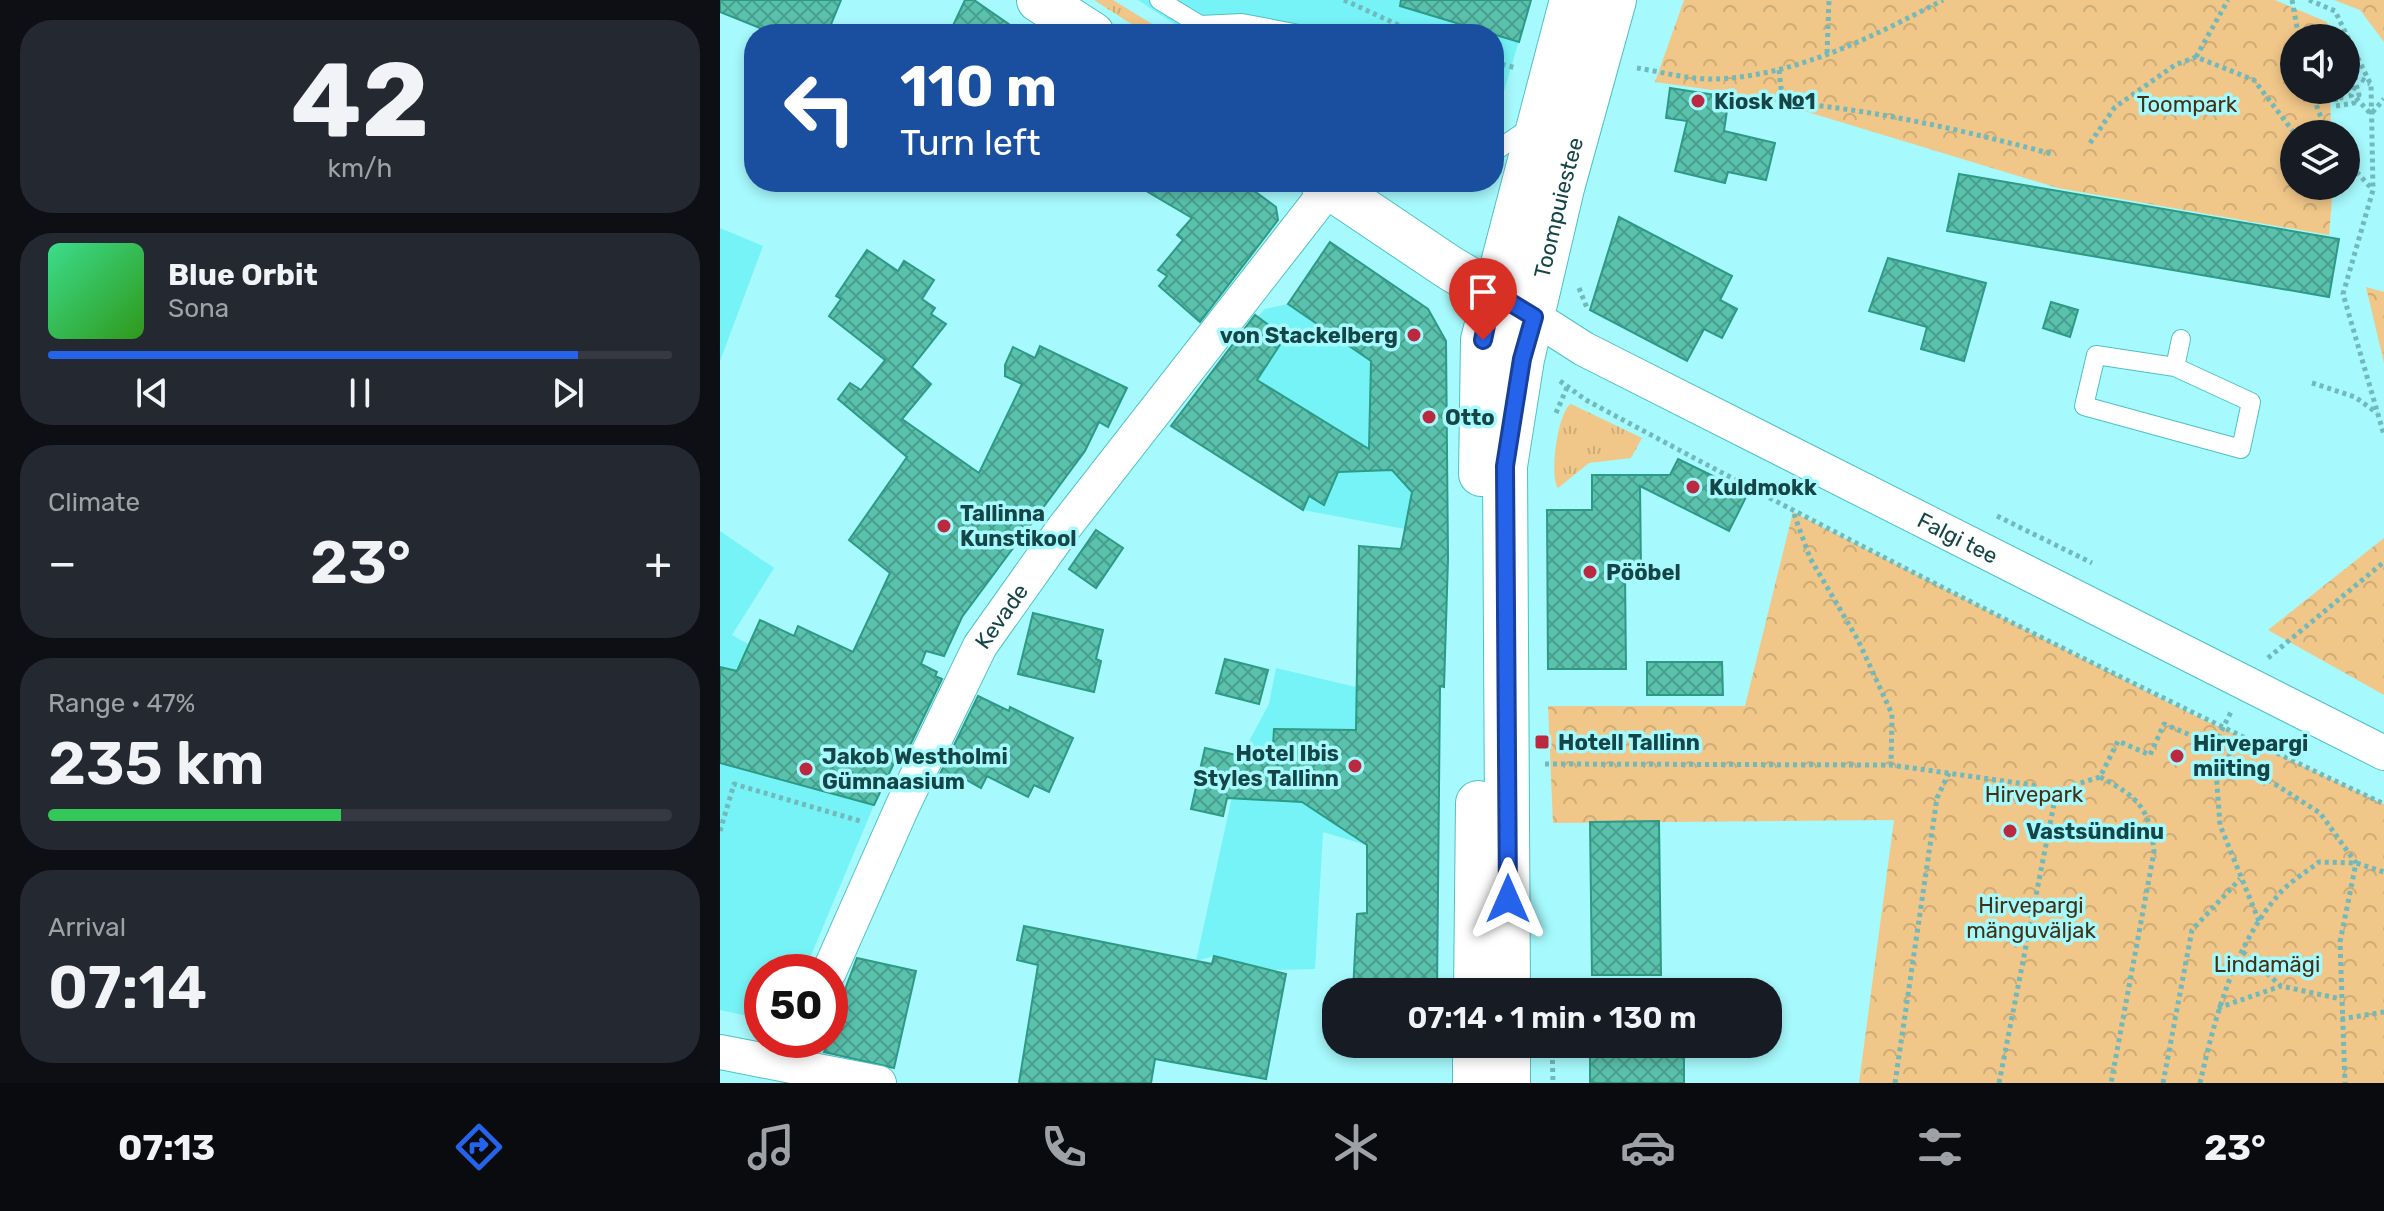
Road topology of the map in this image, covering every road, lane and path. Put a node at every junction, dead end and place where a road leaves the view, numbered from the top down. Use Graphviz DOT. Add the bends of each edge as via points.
graph roads {
  1 [pos="1039,0"];
  2 [pos="1159,0"];
  3 [pos="1344,0"];
  4 [pos="1572,0"];
  5 [pos="1614,0"];
  6 [pos="1829,0"];
  7 [pos="1943,0"];
  8 [pos="2228,0"];
  9 [pos="2292,0"];
  10 [pos="2309,0"];
  11 [pos="1076,24"];
  12 [pos="1191,24"];
  13 [pos="1396,24"];
  14 [pos="2296,24"];
  15 [pos="1827,53"];
  16 [pos="2196,57"];
  17 [pos="1504,65"];
  18 [pos="1521,70"];
  19 [pos="1779,70"];
  20 [pos="2360,78"];
  21 [pos="1631,83"];
  22 [pos="2371,85"];
  23 [pos="2384,99"];
  24 [pos="2336,104"];
  25 [pos="2348,104"];
  26 [pos="2357,104"];
  27 [pos="2359,104"];
  28 [pos="2341,105"];
  29 [pos="2352,106"];
  30 [pos="2371,114"];
  31 [pos="1541,120"];
  32 [pos="2284,120"];
  33 [pos="2090,143"];
  34 [pos="1504,145"];
  35 [pos="2052,154"];
  36 [pos="2360,176"];
  37 [pos="2373,190"];
  38 [pos="1322,192"];
  39 [pos="1340,192"];
  40 [pos="1577,280"];
  41 [pos="1493,292"];
  42 [pos="1591,314"];
  43 [pos="1534,317"];
  44 [pos="2181,339"];
  45 [pos="2175,367"];
  46 [pos="1560,381"];
  47 [pos="2312,383"];
  48 [pos="2378,414"];
  49 [pos="2384,435"];
  50 [pos="1793,512"];
  51 [pos="2384,562"];
  52 [pos="2245,684"];
  53 [pos="2223,728"];
  54 [pos="2214,745"];
  55 [pos="2384,753"];
  56 [pos="1543,764"];
  57 [pos="1891,765"];
  58 [pos="1949,773"];
  59 [pos="2100,777"];
  60 [pos="2055,799"];
  61 [pos="2384,804"];
  62 [pos="891,830"];
  63 [pos="720,831"];
  64 [pos="2356,863"];
  65 [pos="2384,872"];
  66 [pos="2240,879"];
  67 [pos="2259,921"];
  68 [pos="2243,952"];
  69 [pos="837,954"];
  70 [pos="1476,978"];
  71 [pos="1508,978"];
  72 [pos="2281,986"];
  73 [pos="2341,999"];
  74 [pos="2217,1008"];
  75 [pos="2384,1012"];
  76 [pos="2341,1019"];
  77 [pos="720,1052"];
  78 [pos="744,1052"];
  79 [pos="812,1058"];
  80 [pos="1475,1058"];
  81 [pos="1508,1058"];
  82 [pos="1552,1058"];
  83 [pos="879,1083"];
  84 [pos="1475,1083"];
  85 [pos="1508,1083"];
  86 [pos="1553,1083"];
  87 [pos="1895,1083"];
  88 [pos="1999,1083"];
  89 [pos="2111,1083"];
  90 [pos="2163,1083"];
  91 [pos="2200,1083"];
  92 [pos="2345,1083"];
  1 -- 11 [label="main road"];
  2 -- 12 [label="lane"];
  3 -- 13 [label="path"];
  4 -- 31 [label="main road, Toompuiestee"];
  5 -- 43 [label="main road, Toompuiestee" via="1562,188"];
  6 -- 15 [label="path"];
  7 -- 15 [label="path"];
  8 -- 16 [label="path"];
  9 -- 14 [label="path"];
  10 -- 22 [label="path" via="2335,11"];
  15 -- 19 [label="path"];
  16 -- 32 [label="path" via="2254,80"];
  16 -- 33 [label="path" via="2175,65 2115,107"];
  17 -- 18 [label="path"];
  19 -- 21 [label="path" via="1715,79 1635,68"];
  19 -- 35 [label="path" via="1781,88 1793,103 1874,113"];
  20 -- 22 [label="path"];
  22 -- 30 [label="path"];
  23 -- 30 [label="path"];
  24 -- 28 [label="path"];
  25 -- 28 [label="path"];
  26 -- 29 [label="path"];
  27 -- 30 [label="path"];
  30 -- 37 [label="path"];
  31 -- 34 [label="lane"];
  31 -- 41 [label="main road, Toompuiestee"];
  36 -- 37 [label="path"];
  37 -- 48 [label="path" via="2343,294"];
  38 -- 62 [label="street, Kevade" via="1063,529 980,646"];
  39 -- 41 [label="main road"];
  40 -- 42 [label="path"];
  41 -- 43 [label="main road"];
  41 -- 70 [label="main road, Toompuiestee" via="1483,340"];
  43 -- 52 [label="street, Falgi tee" via="1584,349"];
  43 -- 71 [label="main road, Toompuiestee" via="1505,466"];
  44 -- 45 [label="lane"];
  45 -- 45 [label="lane" via="2096,355 2084,406 2241,449 2251,402"];
  46 -- 50 [label="path"];
  47 -- 48 [label="path" via="2355,397"];
  48 -- 49 [label="path"];
  50 -- 53 [label="path"];
  50 -- 57 [label="path" via="1810,558 1858,640 1892,714"];
  51 -- 52 [label="path" via="2271,655"];
  52 -- 53 [label="path"];
  52 -- 55 [label="street, Falgi tee"];
  53 -- 54 [label="path"];
  53 -- 61 [label="path"];
  54 -- 59 [label="path" via="2164,724 2150,755 2118,741"];
  54 -- 64 [label="path" via="2320,813"];
  54 -- 66 [label="path" via="2220,825"];
  56 -- 57 [label="path"];
  57 -- 58 [label="path"];
  58 -- 60 [label="path" via="2032,785"];
  58 -- 87 [label="path" via="1937,798"];
  59 -- 60 [label="path" via="2074,785"];
  59 -- 89 [label="path" via="2131,793 2143,808 2154,852"];
  60 -- 88 [label="path"];
  62 -- 63 [label="path" via="734,784"];
  62 -- 69 [label="street, Kevade"];
  64 -- 65 [label="path"];
  64 -- 67 [label="path" via="2319,862 2282,891"];
  64 -- 73 [label="path" via="2340,942"];
  66 -- 67 [label="path"];
  66 -- 90 [label="path" via="2192,930"];
  67 -- 68 [label="path"];
  68 -- 72 [label="path"];
  68 -- 74 [label="path"];
  72 -- 73 [label="path"];
  72 -- 74 [label="path"];
  73 -- 76 [label="path"];
  74 -- 91 [label="path"];
  75 -- 76 [label="path"];
  76 -- 92 [label="path"];
  77 -- 78 [label="street"];
  79 -- 83 [label="street"];
  80 -- 84 [label="main road"];
  81 -- 85 [label="main road"];
  82 -- 86 [label="path"];
}
